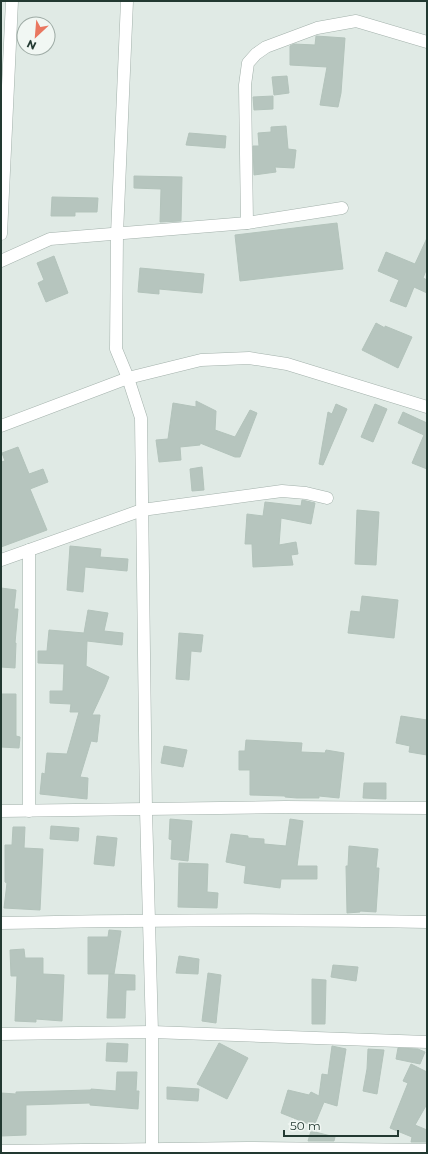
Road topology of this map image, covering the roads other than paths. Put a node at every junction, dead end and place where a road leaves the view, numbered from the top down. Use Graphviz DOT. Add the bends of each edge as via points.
graph roads {
  1 [pos="12,1"];
  2 [pos="127,1"];
  3 [pos="427,42"];
  4 [pos="4,98"];
  5 [pos="342,208"];
  6 [pos="247,223"];
  7 [pos="1,234"];
  8 [pos="117,234"];
  9 [pos="1,260"];
  10 [pos="128,378"];
  11 [pos="427,407"];
  12 [pos="1,426"];
  13 [pos="327,498"];
  14 [pos="142,510"];
  15 [pos="29,550"];
  16 [pos="1,560"];
  17 [pos="427,808"];
  18 [pos="146,810"];
  19 [pos="1,811"];
  20 [pos="29,811"];
  21 [pos="149,920"];
  22 [pos="427,922"];
  23 [pos="1,923"];
  24 [pos="152,1032"];
  25 [pos="1,1034"];
  26 [pos="427,1042"];
  27 [pos="247,1150"];
  28 [pos="427,1150"];
  29 [pos="1,1151"];
  30 [pos="152,1151"];
  1 -- 4 [label="street"];
  2 -- 8 [label="street"];
  3 -- 6 [label="street" via="356,21 317,28 266,47 256,54 248,63 245,85"];
  4 -- 7 [label="street"];
  5 -- 6 [label="street"];
  6 -- 8 [label="street"];
  8 -- 9 [label="street" via="50,239"];
  8 -- 10 [label="street" via="116,349"];
  10 -- 11 [label="street" via="202,360 249,358 287,364"];
  10 -- 12 [label="street"];
  10 -- 14 [label="street" via="141,418"];
  13 -- 14 [label="street" via="282,491"];
  14 -- 15 [label="street"];
  14 -- 18 [label="street"];
  15 -- 16 [label="street"];
  15 -- 20 [label="street"];
  17 -- 18 [label="street" via="285,807"];
  18 -- 20 [label="street"];
  18 -- 21 [label="street"];
  19 -- 20 [label="street"];
  21 -- 22 [label="street"];
  21 -- 23 [label="street"];
  21 -- 24 [label="street"];
  24 -- 25 [label="street"];
  24 -- 26 [label="street"];
  24 -- 30 [label="street"];
  27 -- 28 [label="street"];
  27 -- 30 [label="street"];
  29 -- 30 [label="street"];
}
